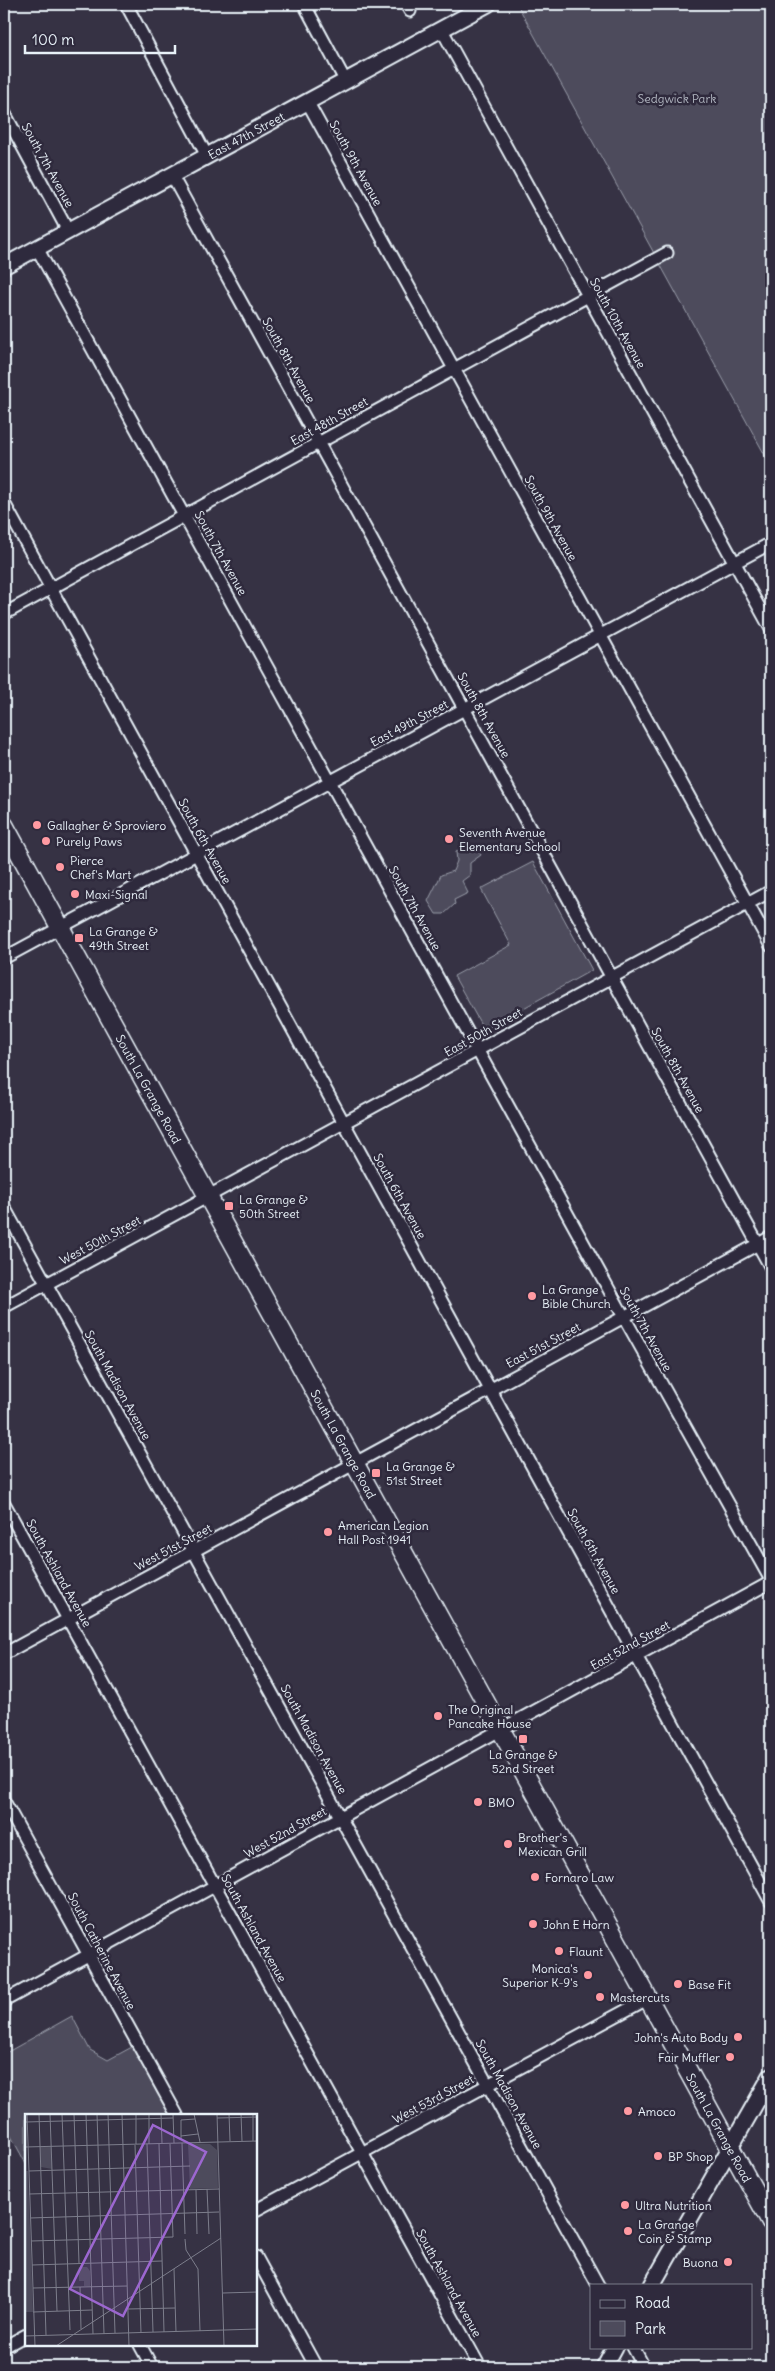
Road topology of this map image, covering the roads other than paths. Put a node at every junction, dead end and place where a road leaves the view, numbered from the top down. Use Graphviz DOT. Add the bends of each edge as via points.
graph roads {
  1 [pos="126,4"];
  2 [pos="304,4"];
  3 [pos="488,4"];
  4 [pos="442,30"];
  5 [pos="346,82"];
  6 [pos="308,103"];
  7 [pos="4,112"];
  8 [pos="208,156"];
  9 [pos="172,176"];
  10 [pos="68,232"];
  11 [pos="37,248"];
  12 [pos="667,253"];
  13 [pos="4,266"];
  14 [pos="588,296"];
  15 [pos="454,369"];
  16 [pos="318,443"];
  17 [pos="4,503"];
  18 [pos="184,516"];
  19 [pos="771,543"];
  20 [pos="735,563"];
  21 [pos="50,588"];
  22 [pos="4,614"];
  23 [pos="771,629"];
  24 [pos="600,636"];
  25 [pos="464,709"];
  26 [pos="330,781"];
  27 [pos="4,824"];
  28 [pos="196,854"];
  29 [pos="771,891"];
  30 [pos="748,903"];
  31 [pos="60,927"];
  32 [pos="771,946"];
  33 [pos="4,958"];
  34 [pos="612,978"];
  35 [pos="477,1051"];
  36 [pos="344,1124"];
  37 [pos="208,1197"];
  38 [pos="4,1207"];
  39 [pos="771,1237"];
  40 [pos="758,1244"];
  41 [pos="771,1268"];
  42 [pos="46,1284"];
  43 [pos="4,1307"];
  44 [pos="624,1317"];
  45 [pos="490,1389"];
  46 [pos="355,1464"];
  47 [pos="4,1503"];
  48 [pos="194,1551"];
  49 [pos="771,1581"];
  50 [pos="69,1619"];
  51 [pos="4,1654"];
  52 [pos="637,1657"];
  53 [pos="501,1730"];
  54 [pos="4,1801"];
  55 [pos="342,1817"];
  56 [pos="215,1886"];
  57 [pos="771,1902"];
  58 [pos="90,1954"];
  59 [pos="649,1998"];
  60 [pos="4,2001"];
  61 [pos="771,2076"];
  62 [pos="488,2085"];
  63 [pos="176,2114"];
  64 [pos="731,2148"];
  65 [pos="361,2152"];
  66 [pos="258,2209"];
  67 [pos="771,2222"];
  68 [pos="258,2261"];
  69 [pos="597,2284"];
  70 [pos="653,2284"];
  71 [pos="25,2336"];
  72 [pos="141,2346"];
  73 [pos="4,2347"];
  74 [pos="614,2348"];
  75 [pos="634,2348"];
  76 [pos="152,2367"];
  77 [pos="316,2367"];
  78 [pos="480,2367"];
  79 [pos="604,2367"];
  80 [pos="644,2367"];
  1 -- 8 [label="street"];
  2 -- 5 [label="street"];
  3 -- 4 [label="main road, East 47th Street"];
  4 -- 5 [label="main road, East 47th Street"];
  4 -- 14 [label="street, South 10th Avenue"];
  5 -- 6 [label="main road, East 47th Street"];
  6 -- 8 [label="main road, East 47th Street"];
  6 -- 15 [label="street, South 9th Avenue"];
  7 -- 10 [label="street, South 7th Avenue"];
  8 -- 9 [label="main road, East 47th Street"];
  9 -- 10 [label="main road, East 47th Street"];
  9 -- 16 [label="street, South 8th Avenue"];
  10 -- 11 [label="main road, East 47th Street"];
  11 -- 13 [label="main road, East 47th Street"];
  11 -- 18 [label="street, South 7th Avenue"];
  12 -- 14 [label="street, East 48th Street"];
  14 -- 15 [label="street, East 48th Street"];
  14 -- 20 [label="street, South 10th Avenue"];
  15 -- 16 [label="street, East 48th Street"];
  15 -- 24 [label="street, South 9th Avenue"];
  16 -- 18 [label="street, East 48th Street"];
  16 -- 25 [label="street, South 8th Avenue"];
  17 -- 21 [label="street, South 6th Avenue"];
  18 -- 21 [label="street, East 48th Street"];
  18 -- 26 [label="street, South 7th Avenue"];
  19 -- 20 [label="street, East 49th Street"];
  20 -- 23 [label="street, South 10th Avenue"];
  20 -- 24 [label="street, East 49th Street"];
  21 -- 22 [label="street, East 48th Street"];
  21 -- 28 [label="street, South 6th Avenue"];
  24 -- 25 [label="street, East 49th Street"];
  24 -- 30 [label="street, South 9th Avenue"];
  25 -- 26 [label="street, East 49th Street"];
  25 -- 34 [label="street, South 8th Avenue"];
  26 -- 28 [label="street, East 49th Street"];
  26 -- 35 [label="street, South 7th Avenue"];
  27 -- 31 [label="main road, South La Grange Road"];
  28 -- 31 [label="street, East 49th Street"];
  28 -- 36 [label="street, South 6th Avenue"];
  29 -- 30 [label="street, East 50th Street"];
  30 -- 32 [label="street, South 9th Avenue"];
  30 -- 34 [label="street, East 50th Street"];
  31 -- 33 [label="street, East 49th Street"];
  31 -- 37 [label="main road, South La Grange Road"];
  34 -- 35 [label="street, East 50th Street"];
  34 -- 40 [label="street, South 8th Avenue"];
  35 -- 36 [label="street, East 50th Street"];
  35 -- 44 [label="street, South 7th Avenue"];
  36 -- 37 [label="street, East 50th Street"];
  36 -- 45 [label="street, South 6th Avenue"];
  37 -- 42 [label="street, West 50th Street"];
  37 -- 46 [label="main road, South La Grange Road"];
  38 -- 42 [label="street, South Madison Avenue"];
  39 -- 40 [label="street, East 51st Street"];
  40 -- 41 [label="street, South 8th Avenue"];
  40 -- 44 [label="street, East 51st Street"];
  42 -- 43 [label="street, West 50th Street"];
  42 -- 48 [label="street, South Madison Avenue"];
  44 -- 45 [label="street, East 51st Street"];
  44 -- 49 [label="street, South 7th Avenue"];
  45 -- 46 [label="street, East 51st Street"];
  45 -- 52 [label="street, South 6th Avenue"];
  46 -- 48 [label="street, West 51st Street"];
  46 -- 53 [label="main road, South La Grange Road"];
  47 -- 50 [label="street, South Ashland Avenue"];
  48 -- 50 [label="street, West 51st Street"];
  48 -- 55 [label="street, South Madison Avenue"];
  49 -- 52 [label="street, East 52nd Street"];
  50 -- 51 [label="street, West 51st Street"];
  50 -- 56 [label="street, South Ashland Avenue"];
  52 -- 53 [label="street, East 52nd Street"];
  52 -- 57 [label="street, South 6th Avenue"];
  53 -- 55 [label="street, West 52nd Street"];
  53 -- 59 [label="main road, South La Grange Road"];
  54 -- 58 [label="street, South Catherine Avenue"];
  55 -- 56 [label="street, West 52nd Street"];
  55 -- 62 [label="street, South Madison Avenue"];
  56 -- 58 [label="street, West 52nd Street"];
  56 -- 65 [label="street, South Ashland Avenue"];
  58 -- 60 [label="street, West 52nd Street"];
  58 -- 63 [label="street, South Catherine Avenue"];
  59 -- 62 [label="street, West 53rd Street"];
  59 -- 64 [label="main road, South La Grange Road"];
  61 -- 64 [label="main road"];
  62 -- 65 [label="street, West 53rd Street"];
  62 -- 69 [label="street, South Madison Avenue"];
  64 -- 67 [label="main road, South La Grange Road"];
  64 -- 70 [label="main road"];
  65 -- 66 [label="street, West 53rd Street"];
  65 -- 78 [label="street, South Ashland Avenue"];
  68 -- 77 [label="street"];
  71 -- 73 [label="street"];
  72 -- 76 [label="street"];
  74 -- 79 [label="main road"];
  75 -- 80 [label="street"];
}
